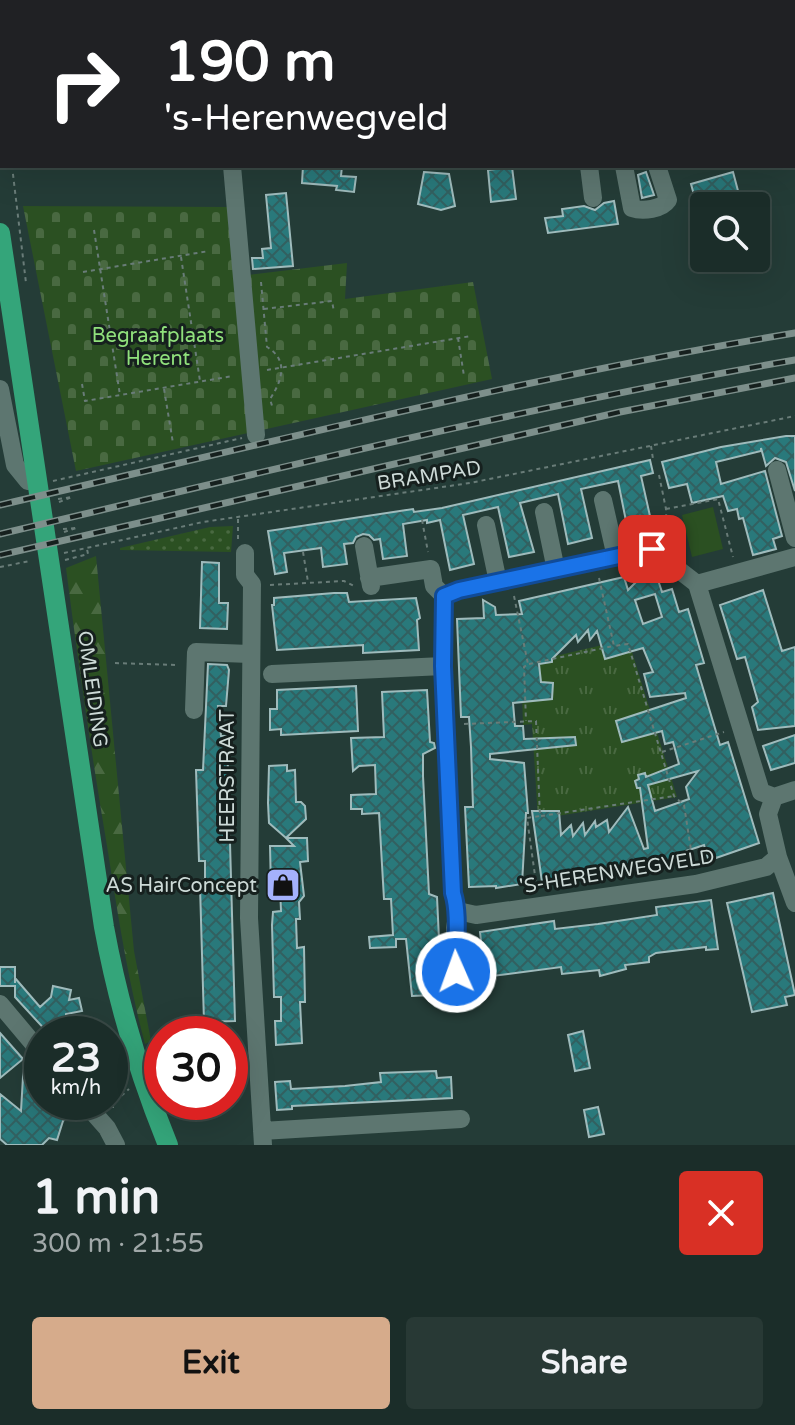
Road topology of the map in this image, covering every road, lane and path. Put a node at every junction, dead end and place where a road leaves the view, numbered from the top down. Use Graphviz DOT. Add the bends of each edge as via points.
graph roads {
  1 [pos="232,168"];
  2 [pos="589,168"];
  3 [pos="629,168"];
  4 [pos="658,168"];
  5 [pos="593,198"];
  6 [pos="94,230"];
  7 [pos="0,233"];
  8 [pos="209,251"];
  9 [pos="181,256"];
  10 [pos="100,269"];
  11 [pos="83,272"];
  12 [pos="261,282"];
  13 [pos="0,284"];
  14 [pos="263,309"];
  15 [pos="334,312"];
  16 [pos="471,336"];
  17 [pos="458,338"];
  18 [pos="282,368"];
  19 [pos="250,373"];
  20 [pos="464,376"];
  21 [pos="200,381"];
  22 [pos="82,384"];
  23 [pos="164,388"];
  24 [pos="0,389"];
  25 [pos="120,395"];
  26 [pos="273,409"];
  27 [pos="795,416"];
  28 [pos="256,435"];
  29 [pos="173,443"];
  30 [pos="651,446"];
  31 [pos="653,459"];
  32 [pos="777,470"];
  33 [pos="659,475"];
  34 [pos="28,481"];
  35 [pos="51,481"];
  36 [pos="603,500"];
  37 [pos="666,509"];
  38 [pos="544,512"];
  39 [pos="238,517"];
  40 [pos="422,520"];
  41 [pos="486,525"];
  42 [pos="63,529"];
  43 [pos="60,533"];
  44 [pos="795,538"];
  45 [pos="364,546"];
  46 [pos="242,547"];
  47 [pos="87,548"];
  48 [pos="67,552"];
  49 [pos="303,552"];
  50 [pos="616,557"];
  51 [pos="795,557"];
  52 [pos="668,559"];
  53 [pos="64,560"];
  54 [pos="595,561"];
  55 [pos="23,562"];
  56 [pos="0,567"];
  57 [pos="431,569"];
  58 [pos="556,570"];
  59 [pos="737,573"];
  60 [pos="504,580"];
  61 [pos="370,583"];
  62 [pos="252,584"];
  63 [pos="308,584"];
  64 [pos="697,584"];
  65 [pos="444,596"];
  66 [pos="614,646"];
  67 [pos="250,654"];
  68 [pos="115,663"];
  69 [pos="528,664"];
  70 [pos="196,666"];
  71 [pos="443,666"];
  72 [pos="272,674"];
  73 [pos="194,710"];
  74 [pos="526,721"];
  75 [pos="447,724"];
  76 [pos="741,726"];
  77 [pos="661,752"];
  78 [pos="795,790"];
  79 [pos="674,796"];
  80 [pos="774,797"];
  81 [pos="540,816"];
  82 [pos="778,857"];
  83 [pos="696,884"];
  84 [pos="795,903"];
  85 [pos="539,906"];
  86 [pos="458,911"];
  87 [pos="457,993"];
  88 [pos="0,1004"];
  89 [pos="24,1033"];
  90 [pos="133,1086"];
  91 [pos="461,1119"];
  92 [pos="98,1120"];
  93 [pos="262,1138"];
  94 [pos="114,1141"];
  95 [pos="155,1145"];
  96 [pos="168,1145"];
  1 -- 19 [label="street"];
  2 -- 5 [label="street"];
  3 -- 4 [label="street" via="632,208 639,211 668,200"];
  6 -- 10 [label="path"];
  7 -- 96 [label="main road, OMLEIDING" via="109,955 136,1061"];
  8 -- 9 [label="path"];
  9 -- 10 [label="path"];
  9 -- 21 [label="path"];
  10 -- 11 [label="path"];
  10 -- 25 [label="path"];
  12 -- 14 [label="path"];
  13 -- 34 [label="main road, OMLEIDING"];
  14 -- 15 [label="path" via="332,301"];
  14 -- 18 [label="path" via="267,347"];
  16 -- 17 [label="path"];
  17 -- 18 [label="path"];
  17 -- 20 [label="path"];
  18 -- 19 [label="path"];
  18 -- 26 [label="path" via="280,385 270,399"];
  19 -- 21 [label="path"];
  19 -- 28 [label="street"];
  21 -- 23 [label="path"];
  22 -- 25 [label="path" via="85,401"];
  23 -- 25 [label="path"];
  23 -- 29 [label="path"];
  24 -- 34 [label="street" via="15,465"];
  27 -- 30 [label="path, BRAMPAD"];
  28 -- 35 [label="path"];
  30 -- 31 [label="path"];
  30 -- 39 [label="path, BRAMPAD" via="470,483"];
  32 -- 44 [label="street"];
  33 -- 37 [label="path"];
  34 -- 90 [label="main road, OMLEIDING" via="98,955"];
  36 -- 50 [label="street"];
  37 -- 52 [label="path"];
  37 -- 59 [label="path" via="718,499"];
  38 -- 58 [label="street"];
  39 -- 46 [label="path"];
  39 -- 47 [label="path, BRAMPAD"];
  40 -- 57 [label="path"];
  41 -- 60 [label="street"];
  42 -- 43 [label="path" via="77,529"];
  45 -- 61 [label="street"];
  46 -- 62 [label="street, HEERSTRAAT" via="245,575"];
  47 -- 48 [label="path, BRAMPAD"];
  47 -- 53 [label="path" via="88,554"];
  49 -- 63 [label="path"];
  50 -- 52 [label="street" via="652,549"];
  50 -- 54 [label="street"];
  51 -- 59 [label="street"];
  52 -- 64 [label="street"];
  54 -- 58 [label="street"];
  54 -- 66 [label="path"];
  55 -- 56 [label="path"];
  57 -- 61 [label="street"];
  57 -- 65 [label="street" via="434,586"];
  58 -- 60 [label="street"];
  59 -- 64 [label="street"];
  60 -- 65 [label="street"];
  60 -- 69 [label="path"];
  61 -- 63 [label="path" via="359,589 344,581"];
  62 -- 63 [label="path"];
  62 -- 67 [label="street, HEERSTRAAT"];
  64 -- 76 [label="street"];
  65 -- 71 [label="street"];
  66 -- 69 [label="path"];
  66 -- 77 [label="path" via="628,644"];
  67 -- 70 [label="street" via="196,652"];
  67 -- 93 [label="street, HEERSTRAAT" via="249,918"];
  68 -- 70 [label="path"];
  69 -- 74 [label="path"];
  70 -- 73 [label="street"];
  71 -- 72 [label="street"];
  71 -- 75 [label="street"];
  74 -- 75 [label="path"];
  74 -- 81 [label="path" via="536,721"];
  75 -- 86 [label="street"];
  76 -- 77 [label="path"];
  76 -- 80 [label="street" via="761,792"];
  77 -- 79 [label="path"];
  78 -- 80 [label="street"];
  79 -- 81 [label="path"];
  79 -- 83 [label="path" via="684,805"];
  80 -- 82 [label="street" via="768,814"];
  81 -- 85 [label="path" via="527,818"];
  82 -- 83 [label="street, 'S-HERENWEGVELD" via="766,867"];
  82 -- 84 [label="street"];
  83 -- 85 [label="street, 'S-HERENWEGVELD"];
  85 -- 86 [label="street, 'S-HERENWEGVELD" via="476,915"];
  86 -- 87 [label="street"];
  88 -- 89 [label="street"];
  90 -- 94 [label="path" via="113,1103"];
  90 -- 95 [label="main road, OMLEIDING"];
  91 -- 93 [label="street"];
  92 -- 94 [label="street"];
}
